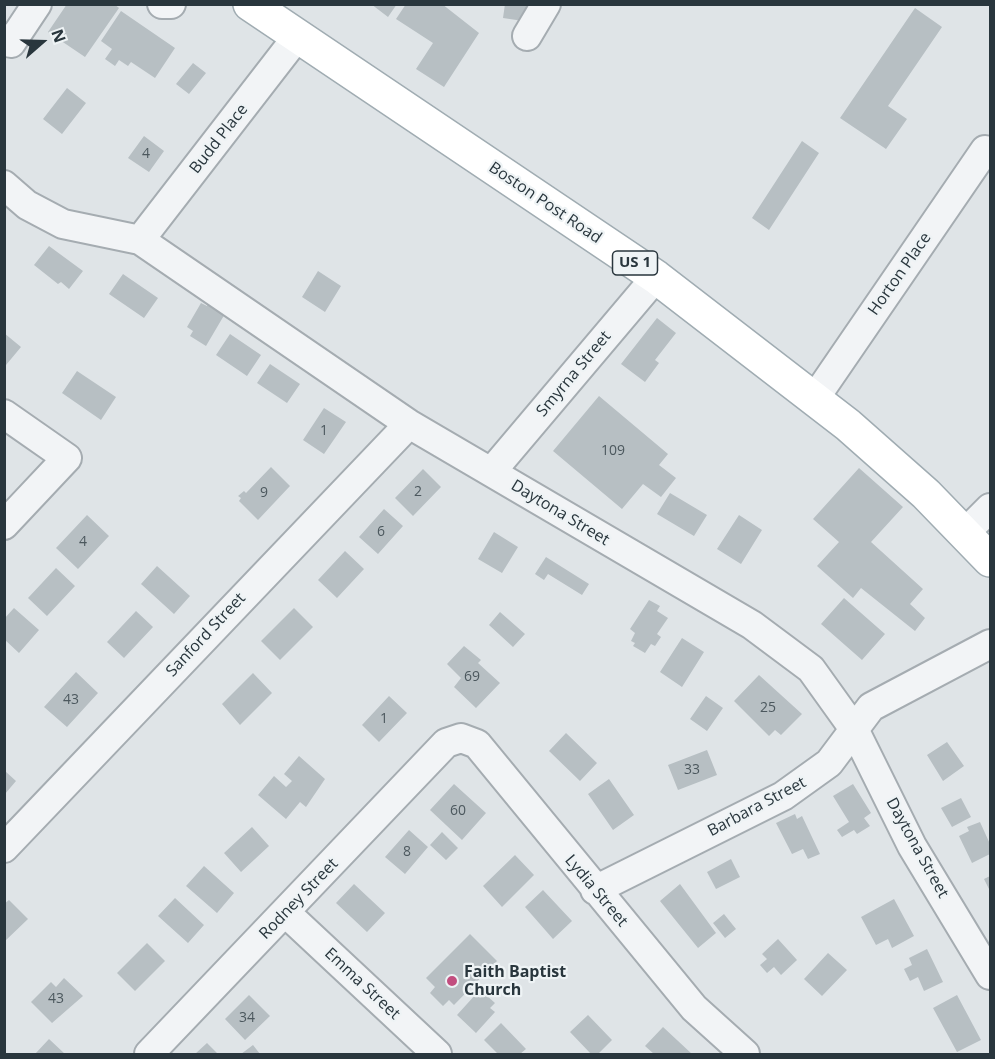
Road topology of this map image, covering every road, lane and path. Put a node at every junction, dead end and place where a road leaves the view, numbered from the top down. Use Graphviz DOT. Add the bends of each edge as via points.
graph roads {
  1 [pos="37,4"];
  2 [pos="162,4"];
  3 [pos="171,4"];
  4 [pos="546,4"];
  5 [pos="254,6"];
  6 [pos="527,36"];
  7 [pos="297,37"];
  8 [pos="4,38"];
  9 [pos="985,150"];
  10 [pos="4,185"];
  11 [pos="140,240"];
  12 [pos="656,277"];
  13 [pos="815,398"];
  14 [pos="4,414"];
  15 [pos="409,424"];
  16 [pos="492,471"];
  17 [pos="990,508"];
  18 [pos="4,525"];
  19 [pos="966,532"];
  20 [pos="990,560"];
  21 [pos="990,644"];
  22 [pos="854,729"];
  23 [pos="446,743"];
  24 [pos="4,848"];
  25 [pos="595,890"];
  26 [pos="286,913"];
  27 [pos="990,975"];
  28 [pos="149,1054"];
  29 [pos="437,1054"];
  30 [pos="745,1054"];
  1 -- 8 [label="street" via="11,43"];
  2 -- 3 [label="street"];
  4 -- 6 [label="street"];
  5 -- 7 [label="main road, Boston Post Road / US 1"];
  7 -- 11 [label="street, Budd Place"];
  7 -- 12 [label="main road, Boston Post Road / US 1"];
  9 -- 13 [label="street, Horton Place"];
  10 -- 11 [label="street, Daytona Street" via="27,205 63,224"];
  11 -- 15 [label="street, Daytona Street"];
  12 -- 13 [label="main road, Boston Post Road / US 1"];
  12 -- 16 [label="street, Smyrna Street"];
  13 -- 19 [label="main road, Boston Post Road / US 1"];
  14 -- 18 [label="street" via="67,458"];
  15 -- 16 [label="street, Daytona Street"];
  15 -- 24 [label="street, Sanford Street"];
  16 -- 22 [label="street, Daytona Street" via="752,625 811,669"];
  17 -- 19 [label="street"];
  19 -- 20 [label="main road, Boston Post Road / US 1"];
  21 -- 22 [label="street, Barbara Street" via="871,707"];
  22 -- 25 [label="street, Barbara Street" via="829,763 783,796"];
  22 -- 27 [label="street, Daytona Street" via="912,846"];
  23 -- 25 [label="street, Lydia Street" via="461,738 477,744"];
  23 -- 26 [label="street, Rodney Street"];
  25 -- 30 [label="street, Lydia Street" via="694,1008"];
  26 -- 28 [label="street, Rodney Street"];
  26 -- 29 [label="street, Emma Street"];
}
